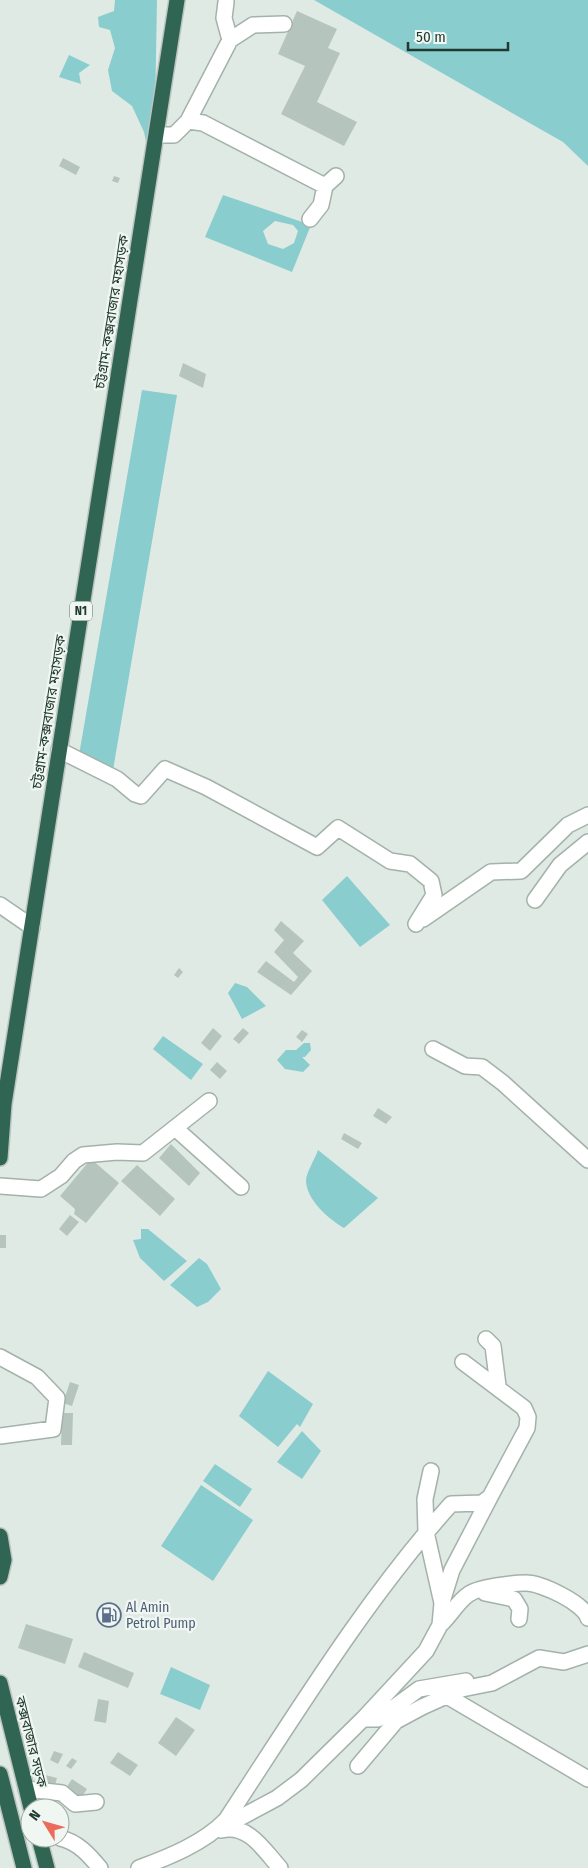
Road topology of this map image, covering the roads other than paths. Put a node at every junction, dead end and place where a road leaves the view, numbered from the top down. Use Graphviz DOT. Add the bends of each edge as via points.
graph roads {
  1 [pos="177,0"];
  2 [pos="226,2"];
  3 [pos="284,24"];
  4 [pos="230,40"];
  5 [pos="188,121"];
  6 [pos="156,135"];
  7 [pos="310,219"];
  8 [pos="59,750"];
  9 [pos="588,815"];
  10 [pos="588,842"];
  11 [pos="535,900"];
  12 [pos="0,905"];
  13 [pos="32,927"];
  14 [pos="433,1049"];
  15 [pos="209,1101"];
  16 [pos="175,1128"];
  17 [pos="0,1158"];
  18 [pos="588,1160"];
  19 [pos="0,1186"];
  20 [pos="241,1187"];
  21 [pos="486,1339"];
  22 [pos="0,1357"];
  23 [pos="463,1362"];
  24 [pos="498,1386"];
  25 [pos="0,1436"];
  26 [pos="432,1471"];
  27 [pos="490,1497"];
  28 [pos="426,1532"];
  29 [pos="0,1536"];
  30 [pos="0,1577"];
  31 [pos="474,1592"];
  32 [pos="442,1603"];
  33 [pos="588,1618"];
  34 [pos="518,1619"];
  35 [pos="440,1625"];
  36 [pos="588,1654"];
  37 [pos="528,1664"];
  38 [pos="0,1683"];
  39 [pos="447,1696"];
  40 [pos="363,1719"];
  41 [pos="358,1766"];
  42 [pos="0,1774"];
  43 [pos="588,1779"];
  44 [pos="26,1790"];
  45 [pos="28,1798"];
  46 [pos="96,1802"];
  47 [pos="4,1804"];
  48 [pos="215,1831"];
  49 [pos="70,1840"];
  50 [pos="42,1848"];
  51 [pos="24,1868"];
  52 [pos="47,1868"];
  53 [pos="100,1868"];
  54 [pos="139,1868"];
  55 [pos="280,1868"];
  1 -- 6 [label="highway, চট্টগ্রাম-কক্সবাজার মহাসড়ক / N1"];
  2 -- 4 [label="street" via="224,18"];
  3 -- 4 [label="street" via="253,25"];
  4 -- 5 [label="street"];
  5 -- 6 [label="street" via="174,135"];
  5 -- 7 [label="street" via="203,123 330,181 321,205"];
  6 -- 8 [label="highway, চট্টগ্রাম-কক্সবাজার মহাসড়ক / N1"];
  8 -- 9 [label="street" via="117,779 141,796 165,769 206,787 317,847 338,828 390,861 410,864 431,881 434,895 416,924 492,872 521,871 568,824"];
  8 -- 13 [label="highway, চট্টগ্রাম-কক্সবাজার মহাসড়ক / N1"];
  10 -- 11 [label="street" via="560,864"];
  12 -- 13 [label="street"];
  13 -- 17 [label="highway, চট্টগ্রাম-কক্সবাজার মহাসড়ক / N1" via="4,1104"];
  14 -- 18 [label="street" via="465,1066 482,1067"];
  15 -- 16 [label="street"];
  16 -- 19 [label="street" via="143,1153 83,1156 41,1189"];
  16 -- 20 [label="street"];
  21 -- 24 [label="street" via="494,1346"];
  22 -- 25 [label="street" via="36,1378 56,1398 54,1429"];
  23 -- 24 [label="street"];
  24 -- 27 [label="street" via="524,1408 528,1418 527,1428"];
  26 -- 28 [label="street" via="425,1499"];
  27 -- 28 [label="street" via="482,1503 450,1504"];
  27 -- 32 [label="street" via="452,1570"];
  28 -- 32 [label="street"];
  28 -- 48 [label="street" via="392,1574 226,1820"];
  29 -- 30 [label="highway" via="4,1560"];
  31 -- 33 [label="street" via="527,1583 570,1600 587,1613"];
  31 -- 34 [label="street" via="514,1599 520,1609"];
  31 -- 35 [label="street"];
  32 -- 35 [label="street"];
  35 -- 40 [label="street" via="426,1651"];
  36 -- 37 [label="street" via="564,1662 539,1658"];
  37 -- 39 [label="street" via="492,1683 462,1689"];
  37 -- 40 [label="street" via="485,1677 419,1689 378,1719"];
  38 -- 44 [label="highway, কক্সবাজার সড়ক"];
  39 -- 41 [label="street" via="396,1721"];
  39 -- 43 [label="street"];
  40 -- 48 [label="street" via="278,1798"];
  42 -- 47 [label="highway"];
  44 -- 45 [label="highway, কক্সবাজার সড়ক"];
  44 -- 46 [label="street" via="62,1793 75,1804"];
  47 -- 51 [label="highway"];
  48 -- 54 [label="street"];
  48 -- 55 [label="street" via="233,1827 243,1831 264,1848"];
  49 -- 53 [label="street"];
  50 -- 52 [label="highway"];
}
